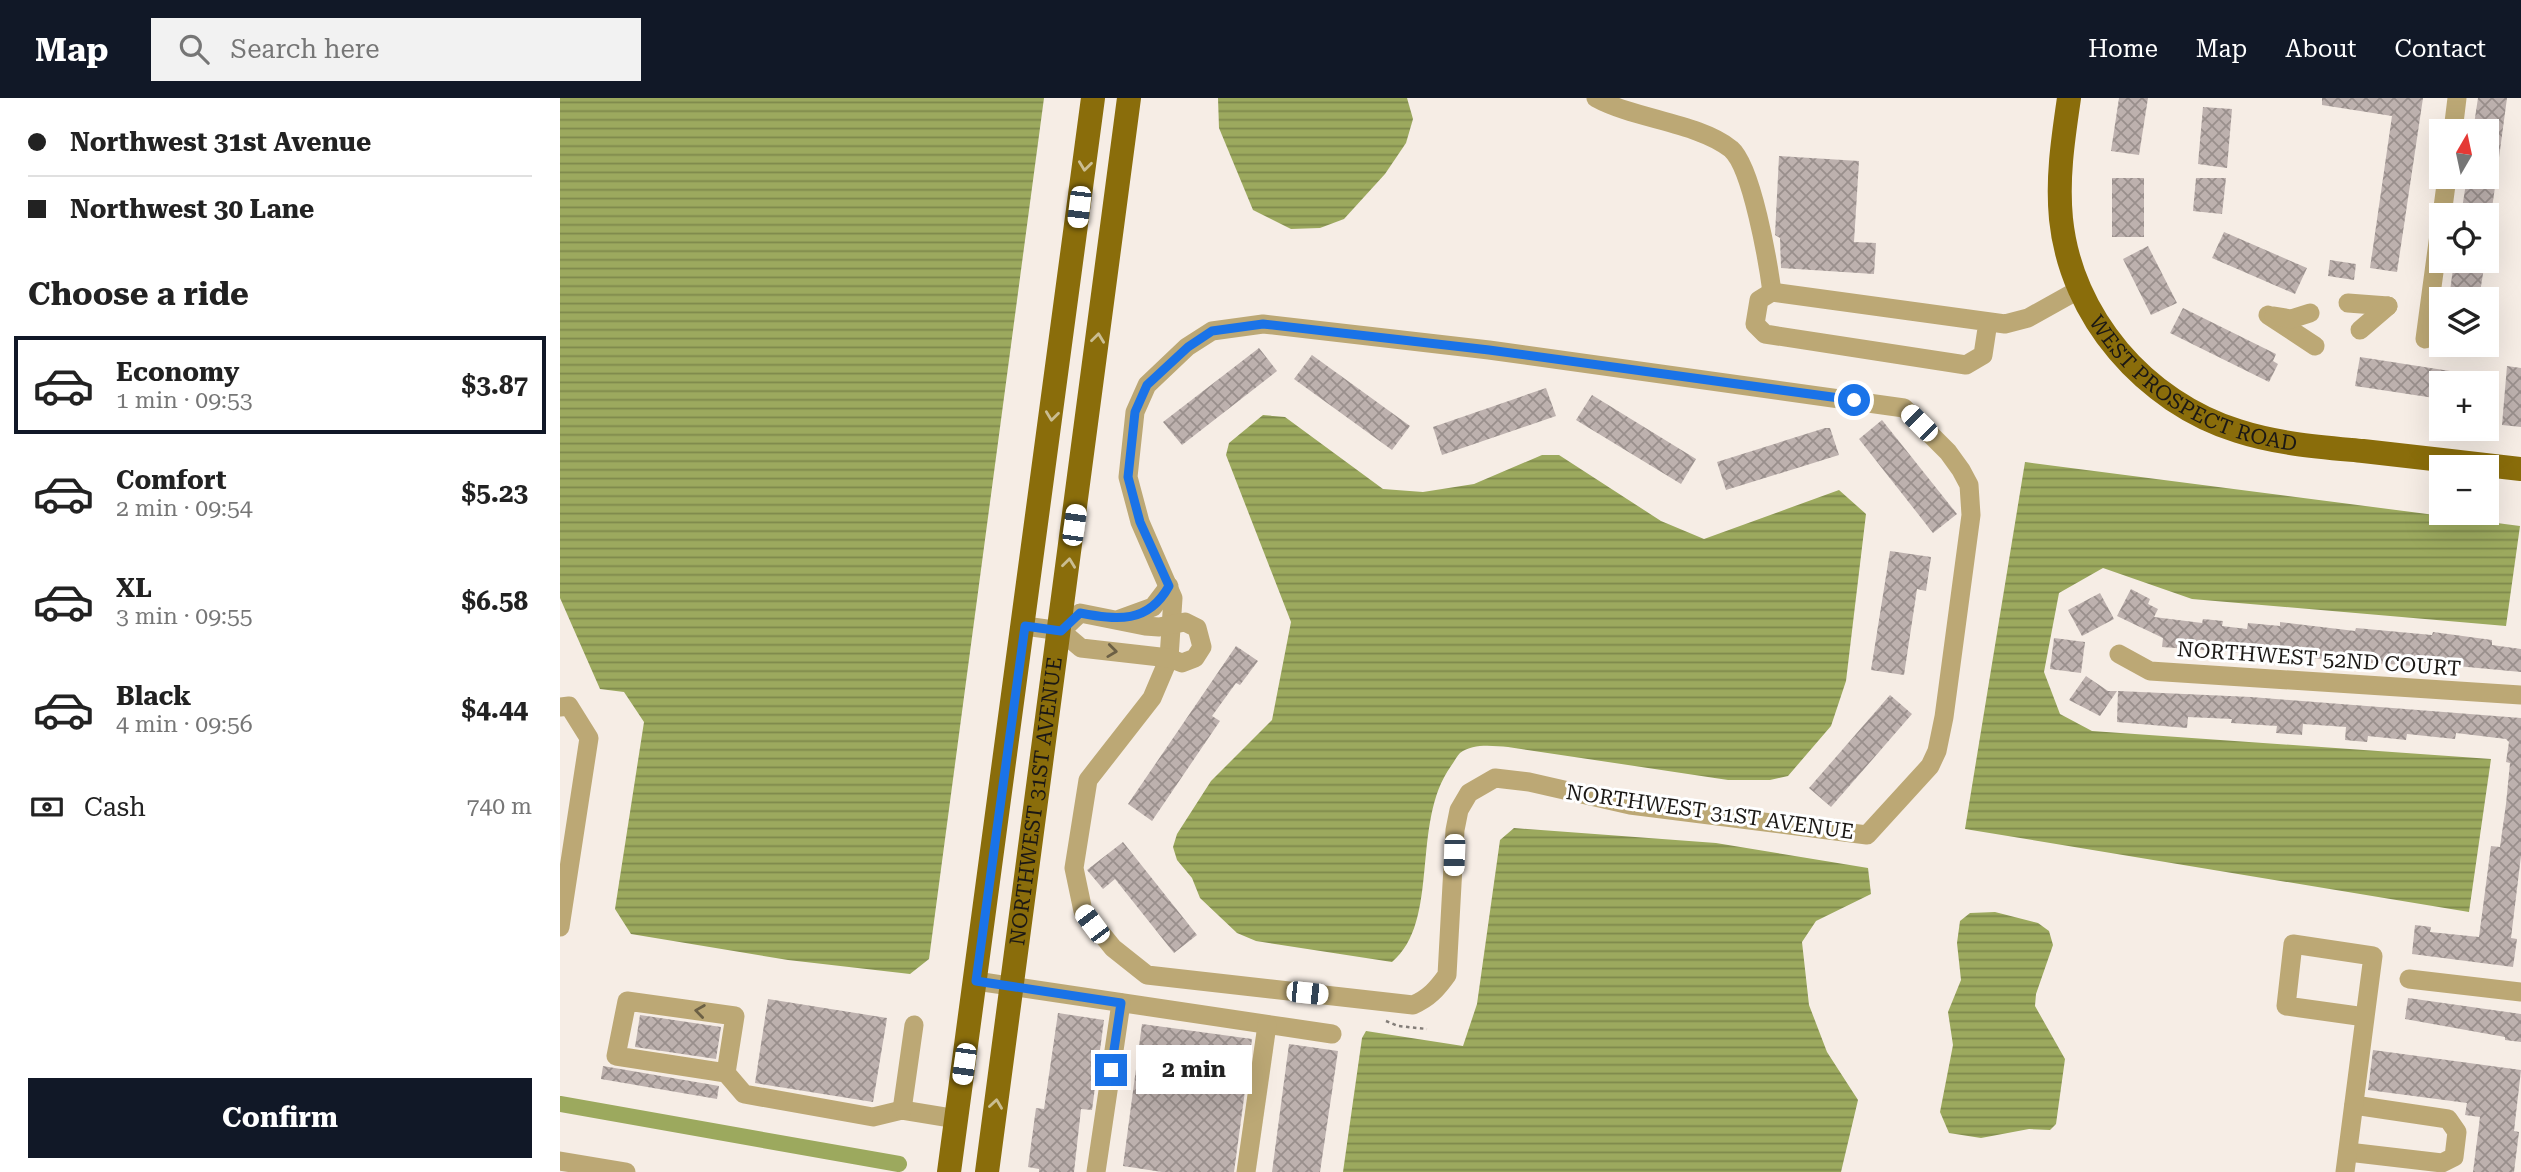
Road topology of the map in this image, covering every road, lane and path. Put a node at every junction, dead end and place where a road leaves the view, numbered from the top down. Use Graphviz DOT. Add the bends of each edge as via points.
graph roads {
  1 [pos="1093,98"];
  2 [pos="1129,98"];
  3 [pos="1596,98"];
  4 [pos="2069,98"];
  5 [pos="2457,98"];
  6 [pos="2454,119"];
  7 [pos="2435,273"];
  8 [pos="2080,289"];
  9 [pos="1772,292"];
  10 [pos="2348,303"];
  11 [pos="2310,313"];
  12 [pos="1988,321"];
  13 [pos="2360,330"];
  14 [pos="2426,339"];
  15 [pos="2315,346"];
  16 [pos="2521,469"];
  17 [pos="1169,586"];
  18 [pos="1117,620"];
  19 [pos="1171,625"];
  20 [pos="1025,626"];
  21 [pos="1061,631"];
  22 [pos="2119,653"];
  23 [pos="1169,658"];
  24 [pos="2521,695"];
  25 [pos="560,707"];
  26 [pos="560,927"];
  27 [pos="2409,979"];
  28 [pos="976,981"];
  29 [pos="1012,984"];
  30 [pos="2521,992"];
  31 [pos="1121,1003"];
  32 [pos="2365,1017"];
  33 [pos="1380,1020"];
  34 [pos="914,1025"];
  35 [pos="1267,1025"];
  36 [pos="1427,1029"];
  37 [pos="1332,1034"];
  38 [pos="726,1073"];
  39 [pos="2354,1105"];
  40 [pos="902,1110"];
  41 [pos="957,1119"];
  42 [pos="2347,1152"];
  43 [pos="560,1161"];
  44 [pos="616,1171"];
  45 [pos="949,1172"];
  46 [pos="987,1172"];
  47 [pos="1096,1172"];
  48 [pos="1246,1172"];
  49 [pos="2345,1172"];
  1 -- 20 [label="main road, NORTHWEST 31ST AVENUE, one-way"];
  21 -- 2 [label="main road, NORTHWEST 31ST AVENUE, one-way"];
  3 -- 9 [label="street" via="1731,149 1744,165"];
  4 -- 8 [label="main road, WEST PROSPECT ROAD" via="2060,209"];
  5 -- 6 [label="street"];
  7 -- 14 [label="street"];
  8 -- 12 [label="street" via="2028,318 2005,324"];
  8 -- 16 [label="main road, WEST PROSPECT ROAD" via="2108,339 2140,374 2178,403 2222,426 2266,439"];
  9 -- 12 [label="street"];
  9 -- 12 [label="street" via="1759,300 1755,324 1765,334 1966,365 1983,355"];
  10 -- 13 [label="street" via="2388,306"];
  11 -- 15 [label="street" via="2291,319 2268,315"];
  17 -- 18 [label="street" via="1153,607"];
  17 -- 19 [label="street, NORTHWEST 31ST AVENUE"];
  17 -- 23 [label="street, NORTHWEST 31ST AVENUE" via="1140,522 1128,477 1135,412 1147,385 1188,347 1212,331 1263,324 1489,350 1904,408 1948,452 1969,485 1971,515 1937,751 1930,766 1867,835 1630,805 1495,778 1469,793 1460,810 1447,975 1435,992 1413,1005 1147,975 1113,948 1083,911 1074,868 1088,780 1152,698"];
  18 -- 19 [label="street"];
  18 -- 21 [label="street" via="1080,613"];
  19 -- 23 [label="street, NORTHWEST 31ST AVENUE"];
  19 -- 23 [label="street" via="1185,622 1197,628 1202,647 1189,662"];
  20 -- 21 [label="street"];
  20 -- 28 [label="main road, NORTHWEST 31ST AVENUE"];
  21 -- 23 [label="street, one-way" via="1081,648"];
  21 -- 29 [label="main road, NORTHWEST 31ST AVENUE"];
  22 -- 24 [label="street, NORTHWEST 52ND COURT" via="2150,671"];
  25 -- 26 [label="street" via="569,706 589,738"];
  27 -- 30 [label="street"];
  28 -- 29 [label="street"];
  28 -- 41 [label="main road, NORTHWEST 31ST AVENUE"];
  29 -- 31 [label="street"];
  46 -- 29 [label="main road, NORTHWEST 31ST AVENUE, one-way"];
  31 -- 35 [label="street"];
  31 -- 47 [label="street"];
  32 -- 32 [label="street" via="2373,956 2293,944 2286,1006"];
  32 -- 39 [label="street"];
  33 -- 36 [label="path"];
  34 -- 40 [label="street"];
  35 -- 37 [label="street"];
  35 -- 48 [label="street"];
  38 -- 38 [label="street, one-way" via="734,1016 627,1001 616,1056"];
  38 -- 40 [label="street" via="744,1094 873,1117"];
  39 -- 42 [label="street"];
  39 -- 42 [label="street" via="2448,1119 2457,1132 2454,1157 2442,1163"];
  40 -- 41 [label="street"];
  41 -- 45 [label="main road, NORTHWEST 31ST AVENUE"];
  42 -- 49 [label="street"];
  43 -- 44 [label="street"];
}
